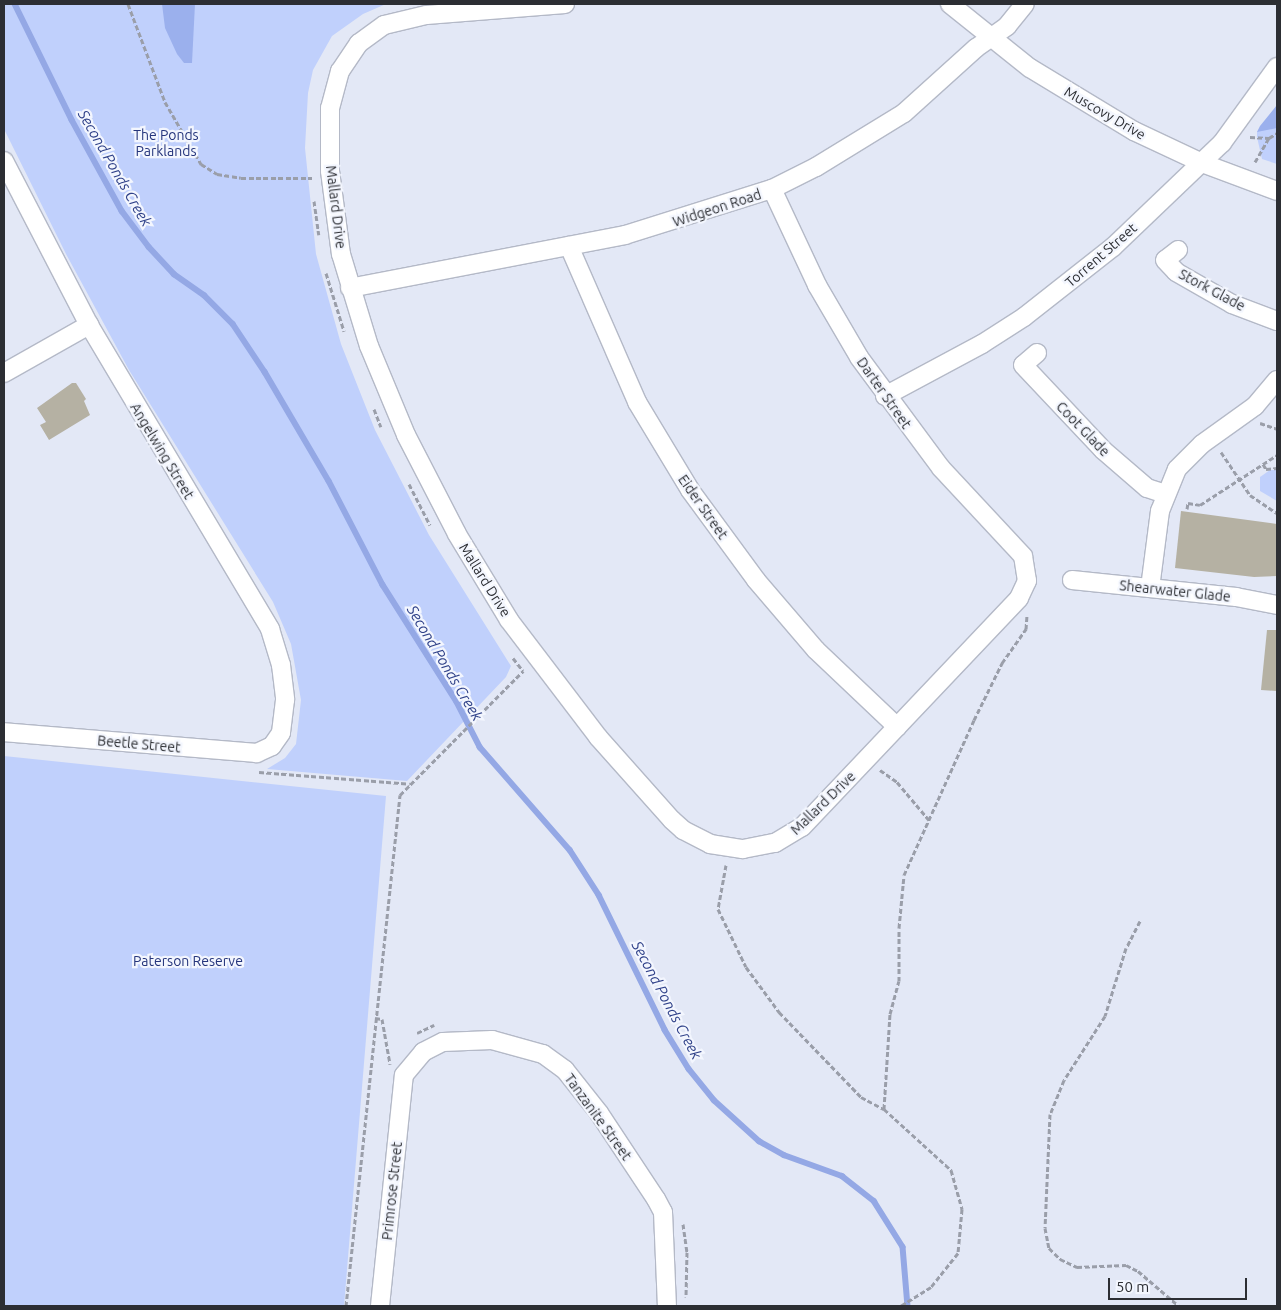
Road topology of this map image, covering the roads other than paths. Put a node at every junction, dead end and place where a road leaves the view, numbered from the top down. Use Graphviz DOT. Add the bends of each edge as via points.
graph roads {
  1 [pos="565,4"];
  2 [pos="950,4"];
  3 [pos="1025,4"];
  4 [pos="992,38"];
  5 [pos="1277,67"];
  6 [pos="4,161"];
  7 [pos="1202,162"];
  8 [pos="772,189"];
  9 [pos="1277,191"];
  10 [pos="569,246"];
  11 [pos="1178,250"];
  12 [pos="350,288"];
  13 [pos="1277,321"];
  14 [pos="89,325"];
  15 [pos="1037,353"];
  16 [pos="4,373"];
  17 [pos="1277,380"];
  18 [pos="885,396"];
  19 [pos="1165,494"];
  20 [pos="1027,574"];
  21 [pos="1072,580"];
  22 [pos="1150,588"];
  23 [pos="1277,606"];
  24 [pos="897,727"];
  25 [pos="4,732"];
  26 [pos="272,746"];
  27 [pos="398,1072"];
  28 [pos="380,1306"];
  29 [pos="667,1306"];
  1 -- 12 [label="street, Mallard Drive" via="426,15 372,32 348,56 334,87 329,134 335,218"];
  2 -- 4 [label="street, Muscovy Drive"];
  3 -- 4 [label="street, Widgeon Road"];
  4 -- 7 [label="street, Muscovy Drive" via="1030,68 1082,101 1134,131"];
  4 -- 8 [label="street, Widgeon Road" via="904,113 816,167"];
  5 -- 7 [label="street, Torrent Street" via="1222,143"];
  6 -- 14 [label="street, Angelwing Street"];
  7 -- 9 [label="street, Muscovy Drive"];
  7 -- 18 [label="street, Torrent Street" via="1113,247 1062,289 982,344"];
  8 -- 10 [label="street, Widgeon Road" via="669,224"];
  8 -- 18 [label="street, Darter Street" via="836,320"];
  10 -- 12 [label="street, Widgeon Road"];
  10 -- 24 [label="street, Eider Street" via="633,394 690,490 756,580 816,650"];
  11 -- 13 [label="street, Stork Glade" via="1165,260 1176,272 1232,304"];
  12 -- 24 [label="street, Mallard Drive" via="374,360 406,435 484,581 568,701 628,774 683,830 710,844 743,849 789,837 802,828"];
  14 -- 16 [label="street"];
  14 -- 26 [label="street, Angelwing Street" via="270,630 281,665 285,700 281,733"];
  15 -- 19 [label="street, Coot Glade" via="1023,365 1103,450 1148,488"];
  17 -- 19 [label="street" via="1255,406 1211,437 1183,462"];
  18 -- 20 [label="street, Darter Street" via="941,468 1016,548 1025,561"];
  19 -- 22 [label="street" via="1158,522"];
  20 -- 24 [label="street, Mallard Drive" via="1019,598"];
  21 -- 22 [label="street, Shearwater Glade"];
  22 -- 23 [label="street, Shearwater Glade" via="1236,597"];
  25 -- 26 [label="street, Beetle Street" via="244,754 257,753"];
  27 -- 28 [label="street, Primrose Street"];
  27 -- 29 [label="street, Tanzanite Street" via="423,1052 443,1042 466,1040 492,1040 532,1050 565,1070 598,1112 663,1212"];
}
